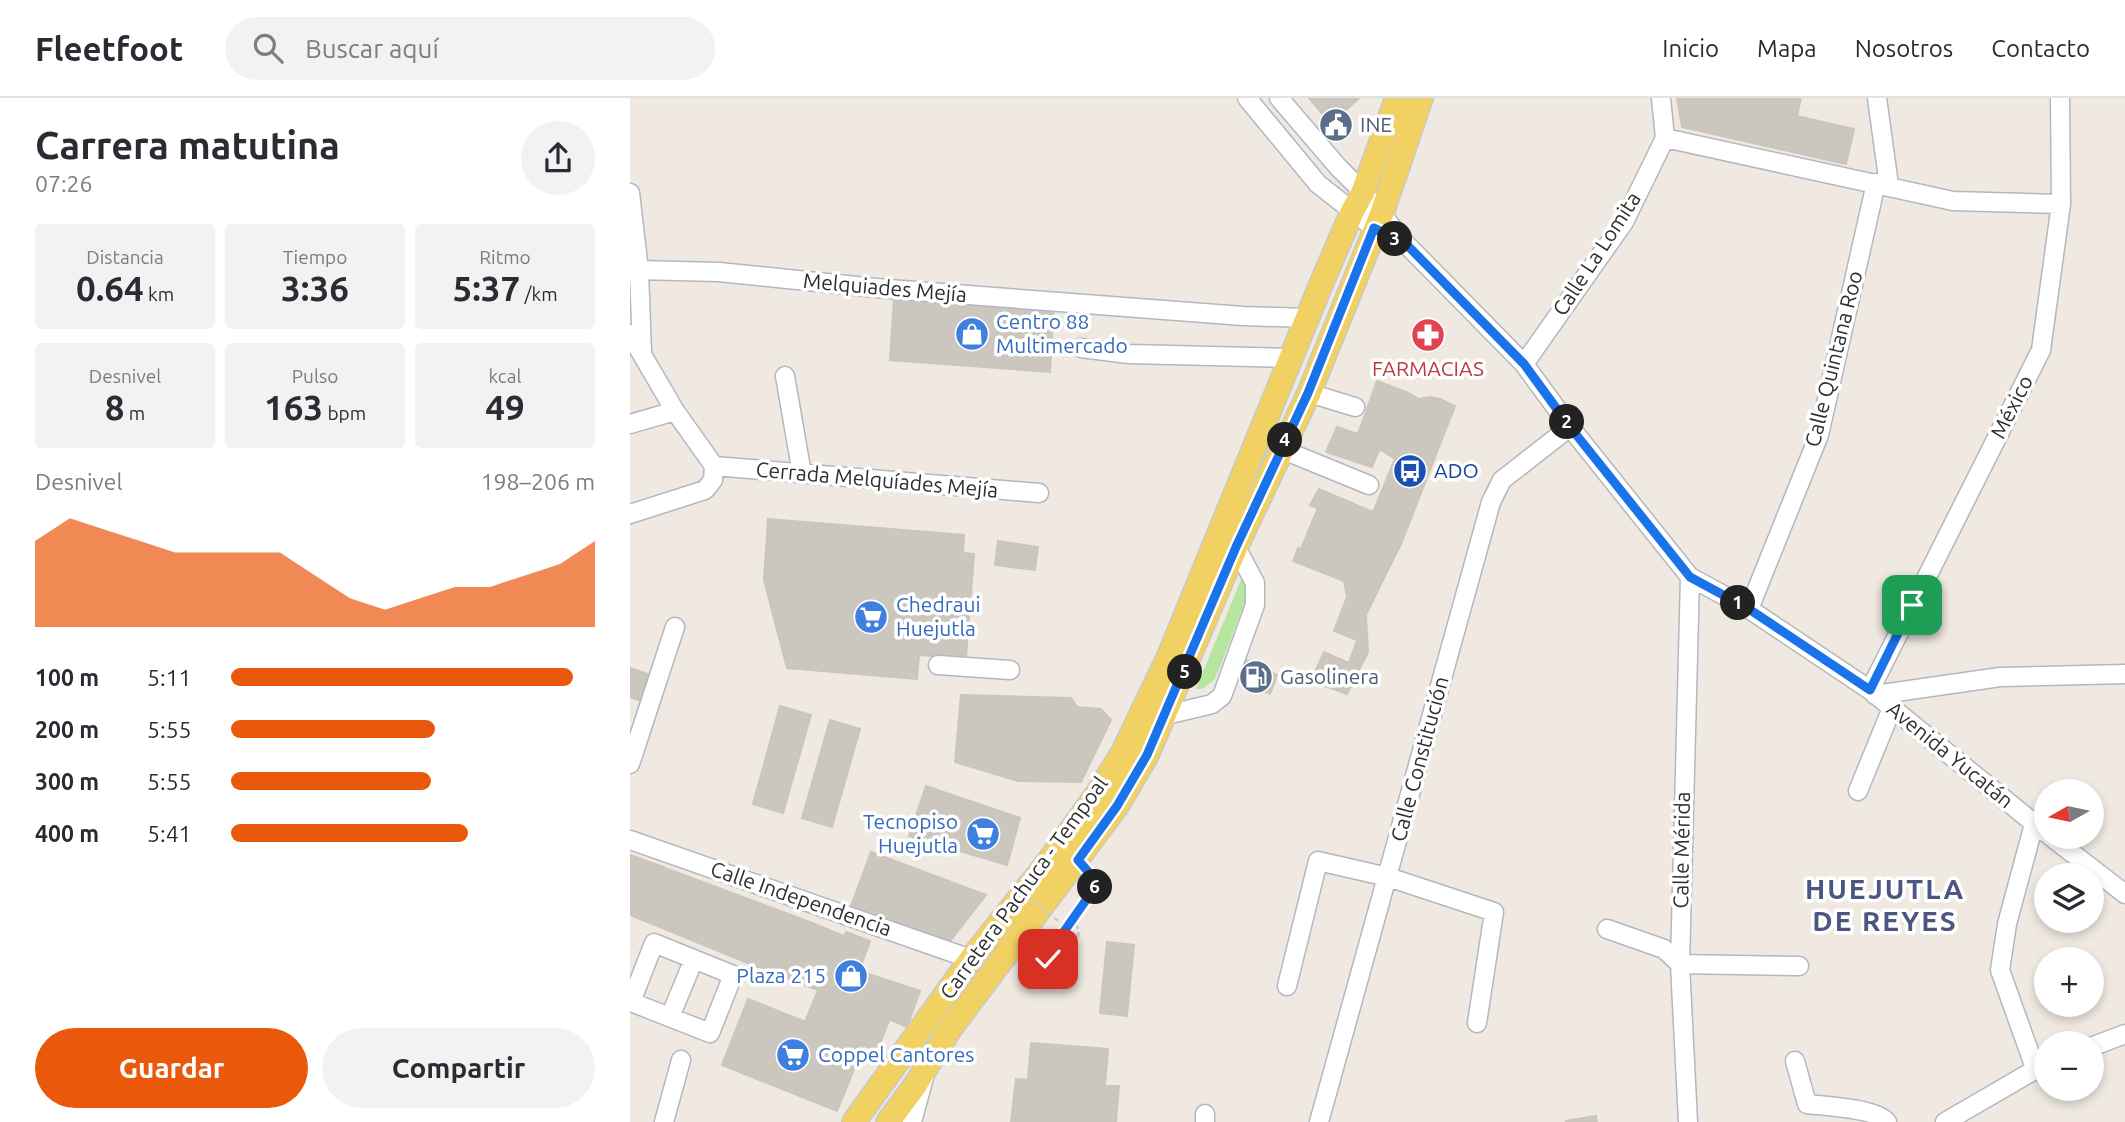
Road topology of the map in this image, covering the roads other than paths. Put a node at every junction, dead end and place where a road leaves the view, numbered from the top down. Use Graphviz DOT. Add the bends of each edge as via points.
graph roads {
  1 [pos="1247,98"];
  2 [pos="1279,98"];
  3 [pos="1398,98"];
  4 [pos="1421,98"];
  5 [pos="1661,98"];
  6 [pos="1877,98"];
  7 [pos="2060,98"];
  8 [pos="1665,138"];
  9 [pos="1882,184"];
  10 [pos="630,193"];
  11 [pos="1358,201"];
  12 [pos="2061,204"];
  13 [pos="1378,221"];
  14 [pos="635,271"];
  15 [pos="1308,318"];
  16 [pos="630,334"];
  17 [pos="1081,348"];
  18 [pos="642,352"];
  19 [pos="1524,364"];
  20 [pos="1289,366"];
  21 [pos="785,376"];
  22 [pos="1310,389"];
  23 [pos="1355,407"];
  24 [pos="675,411"];
  25 [pos="630,424"];
  26 [pos="1570,427"];
  27 [pos="1281,449"];
  28 [pos="713,473"];
  29 [pos="803,474"];
  30 [pos="1369,485"];
  31 [pos="1039,493"];
  32 [pos="630,514"];
  33 [pos="1227,541"];
  34 [pos="1690,577"];
  35 [pos="1749,609"];
  36 [pos="675,627"];
  37 [pos="938,665"];
  38 [pos="1010,670"];
  39 [pos="2125,674"];
  40 [pos="1872,692"];
  41 [pos="1892,708"];
  42 [pos="1166,715"];
  43 [pos="1137,723"];
  44 [pos="630,764"];
  45 [pos="1858,790"];
  46 [pos="2034,824"];
  47 [pos="630,840"];
  48 [pos="2034,846"];
  49 [pos="2067,849"];
  50 [pos="1388,877"];
  51 [pos="2125,894"];
  52 [pos="1607,929"];
  53 [pos="694,959"];
  54 [pos="971,959"];
  55 [pos="1679,964"];
  56 [pos="1799,966"];
  57 [pos="634,985"];
  58 [pos="1287,986"];
  59 [pos="670,1017"];
  60 [pos="1477,1023"];
  61 [pos="2125,1034"];
  62 [pos="2104,1042"];
  63 [pos="2034,1050"];
  64 [pos="681,1060"];
  65 [pos="1796,1061"];
  66 [pos="928,1065"];
  67 [pos="2034,1070"];
  68 [pos="664,1122"];
  69 [pos="854,1122"];
  70 [pos="888,1122"];
  71 [pos="912,1122"];
  72 [pos="1319,1122"];
  73 [pos="1688,1122"];
  74 [pos="1886,1122"];
  75 [pos="1945,1122"];
  1 -- 11 [label="street" via="1318,184"];
  2 -- 11 [label="street" via="1338,167"];
  3 -- 11 [label="main road, Carretera Pachuca - Tempoal"];
  4 -- 13 [label="main road, Carretera Pachuca - Tempoal"];
  5 -- 8 [label="street"];
  6 -- 9 [label="street"];
  7 -- 12 [label="street, México"];
  8 -- 9 [label="street"];
  8 -- 19 [label="street, Calle La Lomita" via="1624,222"];
  9 -- 12 [label="street" via="1953,201"];
  9 -- 35 [label="street, Calle Quintana Roo" via="1819,435"];
  10 -- 14 [label="street"];
  11 -- 13 [label="street"];
  11 -- 15 [label="main road, Carretera Pachuca - Tempoal"];
  12 -- 40 [label="street, México" via="2041,350"];
  13 -- 19 [label="street, Avenida Yucatán"];
  13 -- 22 [label="main road, Carretera Pachuca - Tempoal"];
  14 -- 15 [label="street, Melquiades Mejía" via="719,272 876,288"];
  14 -- 18 [label="street"];
  15 -- 20 [label="main road, Carretera Pachuca - Tempoal"];
  16 -- 18 [label="street"];
  17 -- 20 [label="street"];
  18 -- 24 [label="street"];
  19 -- 26 [label="street, Avenida Yucatán"];
  20 -- 22 [label="main road"];
  20 -- 33 [label="main road, Carretera Pachuca - Tempoal"];
  21 -- 29 [label="street"];
  22 -- 23 [label="street"];
  22 -- 27 [label="main road, Carretera Pachuca - Tempoal"];
  24 -- 25 [label="street"];
  24 -- 28 [label="street"];
  26 -- 34 [label="street, Avenida Yucatán"];
  26 -- 50 [label="street, Calle Constitución" via="1502,480 1491,502"];
  27 -- 30 [label="street"];
  27 -- 33 [label="main road, Carretera Pachuca - Tempoal"];
  28 -- 29 [label="street, Cerrada Melquíades Mejía"];
  28 -- 32 [label="street" via="705,490"];
  29 -- 31 [label="street, Cerrada Melquíades Mejía"];
  33 -- 42 [label="main road, Carretera Pachuca - Tempoal"];
  33 -- 42 [label="street" via="1255,583 1255,605 1222,696 1212,704"];
  33 -- 43 [label="main road, Carretera Pachuca - Tempoal"];
  34 -- 35 [label="street, Avenida Yucatán"];
  34 -- 55 [label="street, Calle Mérida"];
  35 -- 40 [label="street, Avenida Yucatán"];
  36 -- 44 [label="street"];
  37 -- 38 [label="street"];
  39 -- 40 [label="street" via="2000,677"];
  40 -- 41 [label="street, Avenida Yucatán"];
  41 -- 45 [label="street"];
  41 -- 46 [label="street, Avenida Yucatán"];
  42 -- 43 [label="street"];
  42 -- 66 [label="main road, Carretera Pachuca - Tempoal" via="1117,806"];
  43 -- 54 [label="main road, Carretera Pachuca - Tempoal" via="1097,794"];
  47 -- 54 [label="street, Calle Independencia"];
  48 -- 63 [label="street" via="2007,924 2000,970"];
  49 -- 51 [label="street"];
  50 -- 58 [label="street" via="1318,861"];
  50 -- 60 [label="street" via="1494,912"];
  50 -- 72 [label="street, Calle Constitución"];
  52 -- 55 [label="street" via="1664,949"];
  53 -- 57 [label="street" via="654,943"];
  53 -- 59 [label="street"];
  53 -- 59 [label="street" via="733,975 710,1033"];
  54 -- 69 [label="main road, Carretera Pachuca - Tempoal"];
  55 -- 56 [label="street"];
  55 -- 73 [label="street, Calle Mérida"];
  57 -- 59 [label="street" via="631,1002"];
  61 -- 62 [label="street"];
  64 -- 68 [label="street"];
  65 -- 74 [label="street" via="1807,1104 1847,1108"];
  66 -- 70 [label="main road, Carretera Pachuca - Tempoal"];
  66 -- 71 [label="street"];
  67 -- 75 [label="street"];
}
